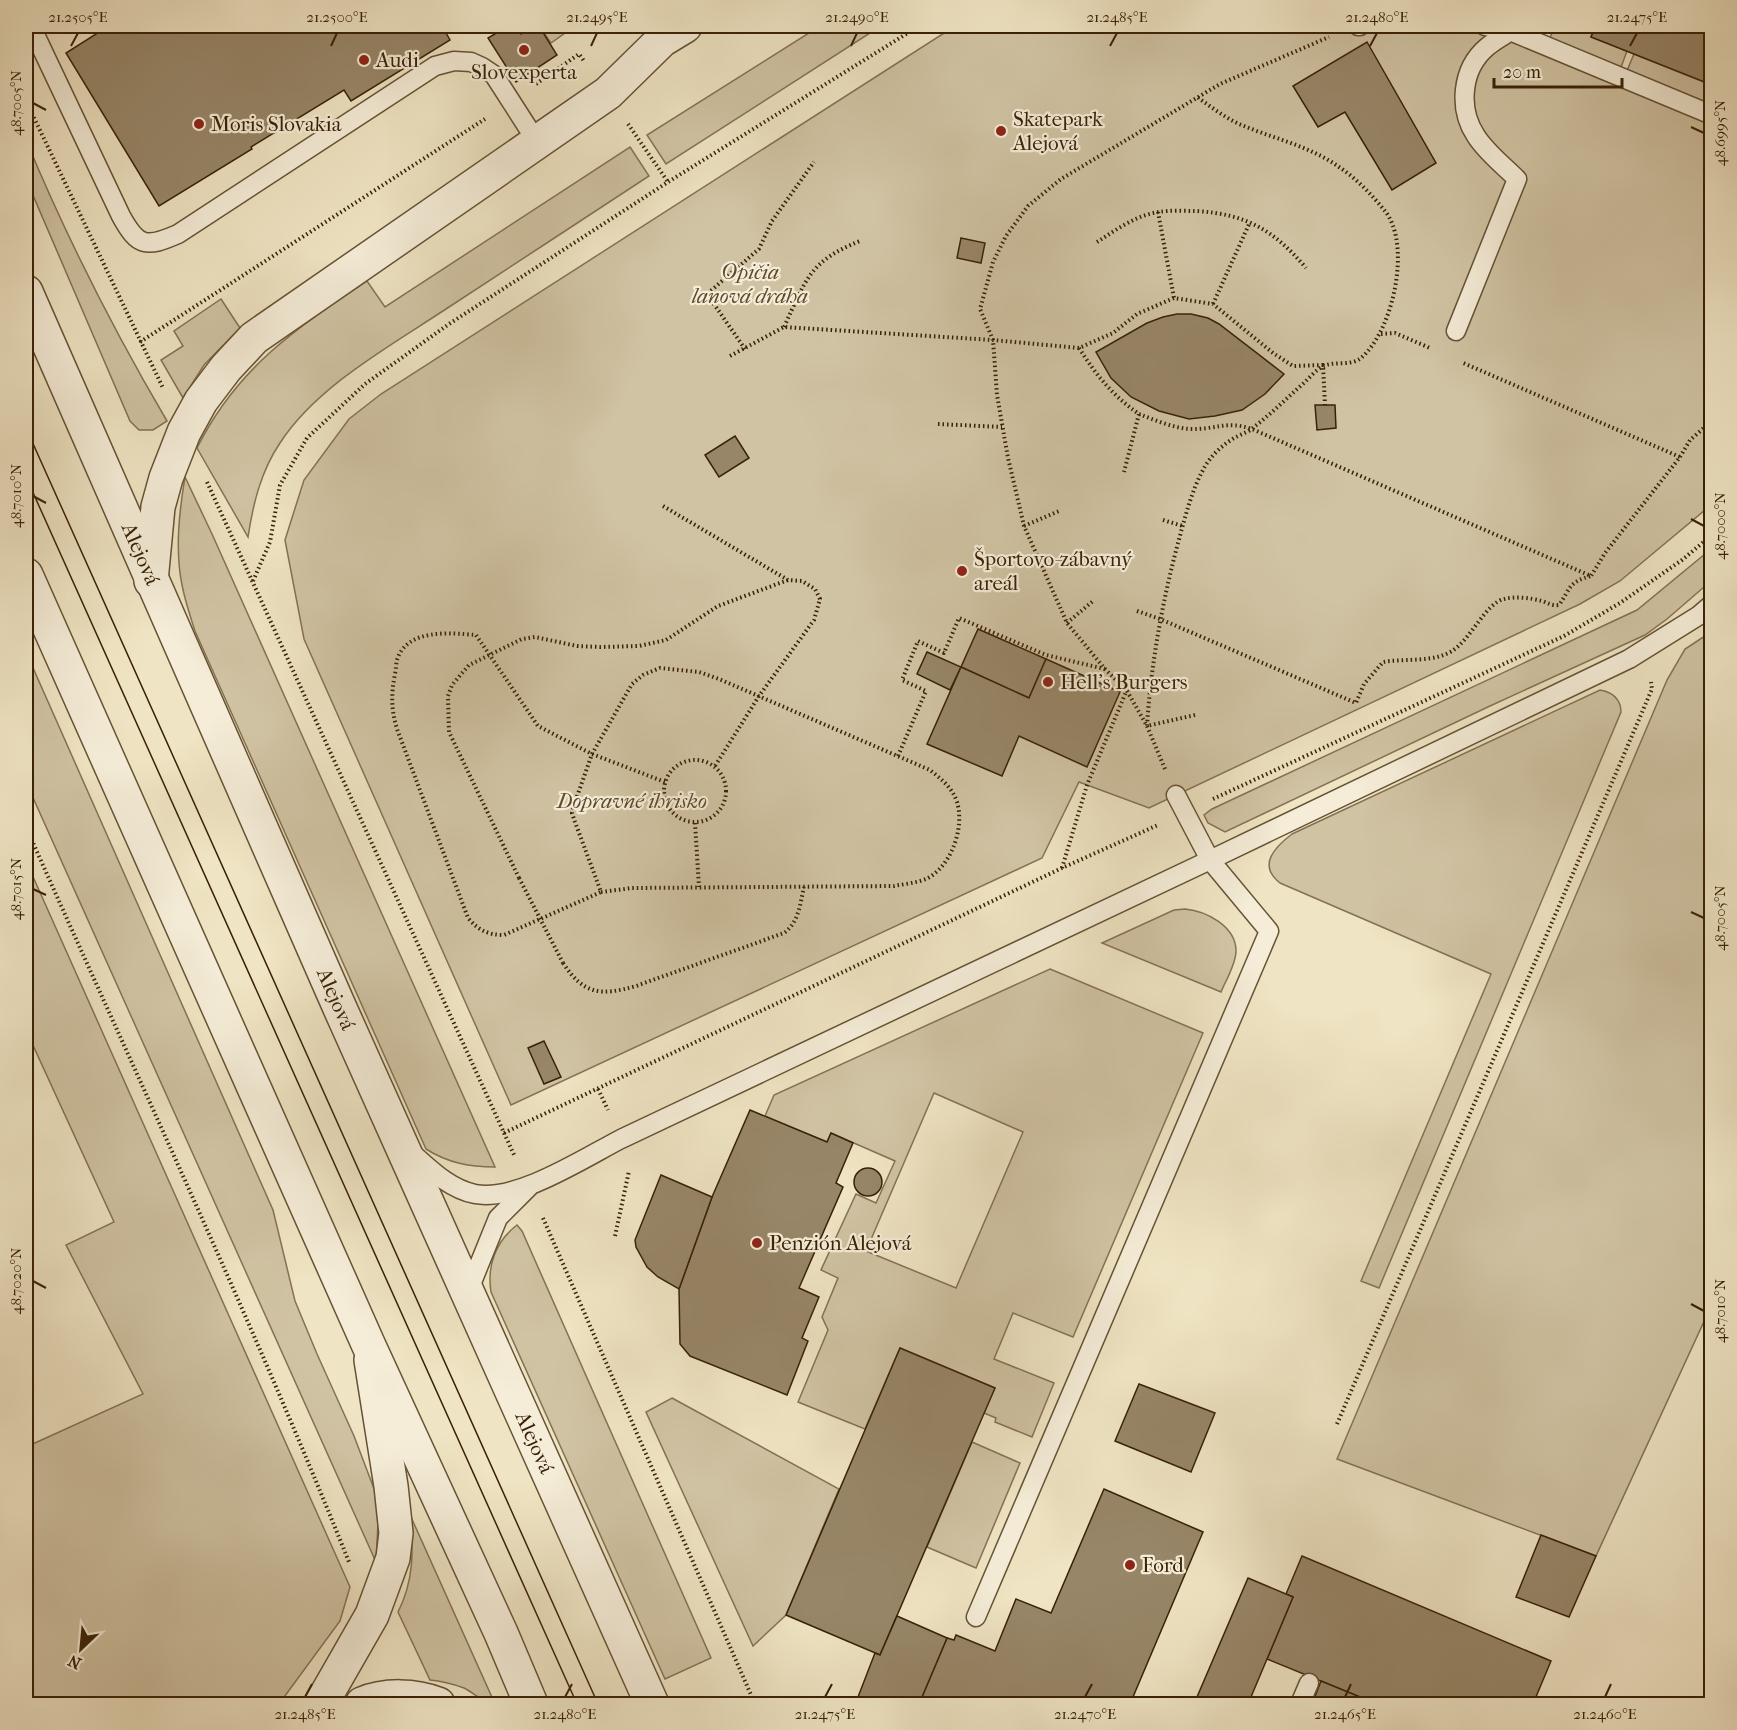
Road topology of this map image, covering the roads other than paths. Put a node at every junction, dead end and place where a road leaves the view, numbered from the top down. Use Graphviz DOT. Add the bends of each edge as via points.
graph roads {
  1 [pos="31,26"];
  2 [pos="1485,26"];
  3 [pos="667,30"];
  4 [pos="1510,31"];
  5 [pos="1712,115"];
  6 [pos="537,142"];
  7 [pos="26,292"];
  8 [pos="1456,331"];
  9 [pos="26,575"];
  10 [pos="152,580"];
  11 [pos="1712,604"];
  12 [pos="1176,795"];
  13 [pos="1210,860"];
  14 [pos="402,1146"];
  15 [pos="529,1186"];
  16 [pos="468,1292"];
  17 [pos="369,1346"];
  18 [pos="976,1617"];
  19 [pos="1309,1683"];
  20 [pos="321,1704"];
  21 [pos="362,1704"];
  22 [pos="438,1704"];
  23 [pos="531,1704"];
  24 [pos="652,1704"];
  25 [pos="1300,1704"];
  1 -- 6 [label="lane" via="130,233 140,241 153,243 178,234 435,66 454,61 471,63 494,75"];
  2 -- 4 [label="lane"];
  3 -- 6 [label="street" via="608,93"];
  4 -- 5 [label="lane"];
  4 -- 8 [label="lane" via="1485,48 1474,63 1464,98 1465,112 1476,137 1517,179"];
  6 -- 10 [label="street" via="254,338 226,368 184,432 166,478 158,507"];
  7 -- 10 [label="street, Alejová"];
  9 -- 17 [label="street"];
  10 -- 14 [label="street, Alejová"];
  11 -- 13 [label="lane" via="1629,659"];
  12 -- 13 [label="lane"];
  13 -- 15 [label="lane"];
  13 -- 18 [label="lane" via="1269,932"];
  14 -- 15 [label="lane" via="444,1180 475,1194"];
  14 -- 16 [label="street, Alejová"];
  15 -- 16 [label="lane" via="498,1218"];
  16 -- 24 [label="street, Alejová"];
  17 -- 20 [label="street" via="391,1486 396,1533 393,1558 372,1616"];
  17 -- 23 [label="street"];
  19 -- 25 [label="lane"];
  21 -- 22 [label="street" via="387,1698"];
}
